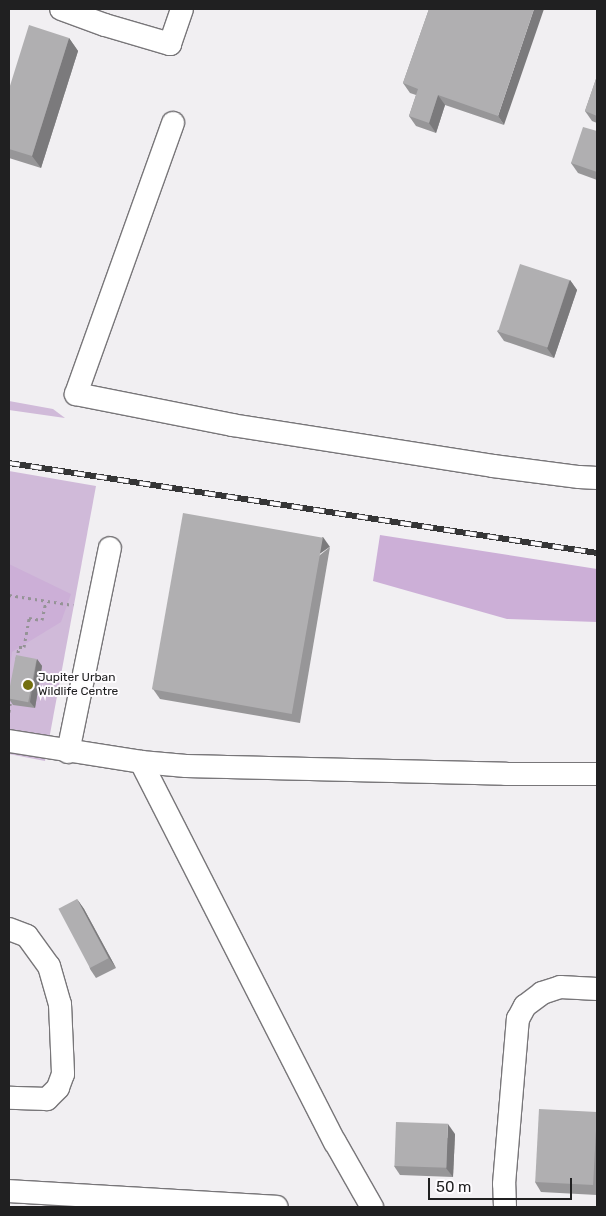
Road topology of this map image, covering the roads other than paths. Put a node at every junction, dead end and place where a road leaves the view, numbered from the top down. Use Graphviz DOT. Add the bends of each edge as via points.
graph roads {
  1 [pos="61,9"];
  2 [pos="182,9"];
  3 [pos="173,122"];
  4 [pos="597,478"];
  5 [pos="110,548"];
  6 [pos="9,742"];
  7 [pos="68,752"];
  8 [pos="141,762"];
  9 [pos="597,774"];
  10 [pos="9,929"];
  11 [pos="597,989"];
  12 [pos="9,1098"];
  13 [pos="9,1191"];
  14 [pos="265,1207"];
  15 [pos="372,1207"];
  16 [pos="505,1207"];
  1 -- 2 [label="street" via="170,44"];
  3 -- 4 [label="street" via="76,394 232,425 493,466"];
  5 -- 7 [label="street"];
  6 -- 7 [label="street"];
  7 -- 8 [label="street"];
  8 -- 9 [label="street" via="186,766"];
  8 -- 15 [label="street" via="335,1142"];
  10 -- 12 [label="street" via="27,936 49,966 60,1004 63,1074 58,1088 47,1099"];
  11 -- 16 [label="street" via="560,987 542,993 525,1006 518,1019 504,1184"];
  13 -- 14 [label="street"];
}
